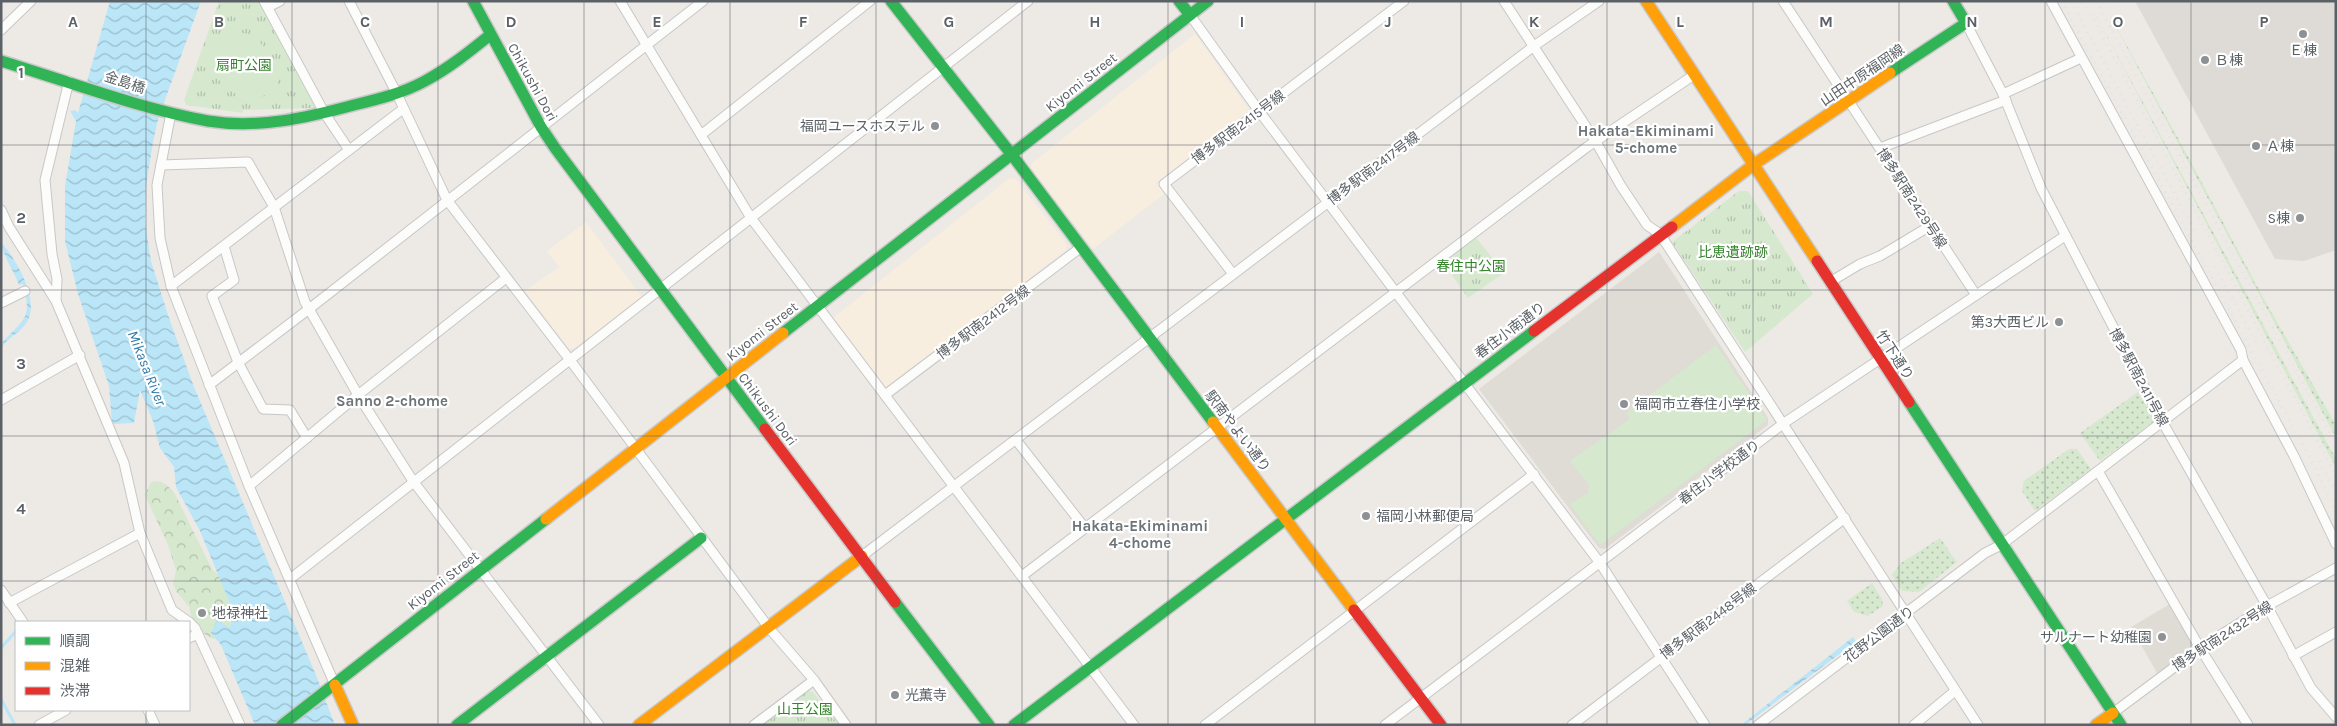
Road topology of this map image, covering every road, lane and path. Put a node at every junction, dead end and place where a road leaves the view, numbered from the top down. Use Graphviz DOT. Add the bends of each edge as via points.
graph roads {
  1 [pos="31,1"];
  2 [pos="280,1"];
  3 [pos="349,1"];
  4 [pos="473,1"];
  5 [pos="620,1"];
  6 [pos="703,1"];
  7 [pos="870,1"];
  8 [pos="891,1"];
  9 [pos="1028,1"];
  10 [pos="1179,1"];
  11 [pos="1208,1"];
  12 [pos="1404,1"];
  13 [pos="1504,1"];
  14 [pos="1599,1"];
  15 [pos="1646,1"];
  16 [pos="1783,1"];
  17 [pos="1953,1"];
  18 [pos="2051,1"];
  19 [pos="266,4"];
  20 [pos="1190,15"];
  21 [pos="1966,23"];
  22 [pos="1,30"];
  23 [pos="490,35"];
  24 [pos="646,46"];
  25 [pos="1534,46"];
  26 [pos="2082,58"];
  27 [pos="1,61"];
  28 [pos="942,67"];
  29 [pos="1694,75"];
  30 [pos="69,81"];
  31 [pos="396,94"];
  32 [pos="2005,97"];
  33 [pos="1848,101"];
  34 [pos="403,109"];
  35 [pos="1259,111"];
  36 [pos="171,113"];
  37 [pos="324,114"];
  38 [pos="541,127"];
  39 [pos="701,135"];
  40 [pos="1596,142"];
  41 [pos="1880,148"];
  42 [pos="349,150"];
  43 [pos="1012,155"];
  44 [pos="161,165"];
  45 [pos="1753,165"];
  46 [pos="447,200"];
  47 [pos="1329,202"];
  48 [pos="274,207"];
  49 [pos="1,210"];
  50 [pos="751,218"];
  51 [pos="1930,226"];
  52 [pos="1660,234"];
  53 [pos="2065,236"];
  54 [pos="224,246"];
  55 [pos="1080,248"];
  56 [pos="1233,274"];
  57 [pos="506,278"];
  58 [pos="1830,282"];
  59 [pos="171,286"];
  60 [pos="660,290"];
  61 [pos="24,291"];
  62 [pos="1396,292"];
  63 [pos="1976,295"];
  64 [pos="56,301"];
  65 [pos="1,303"];
  66 [pos="818,307"];
  67 [pos="309,309"];
  68 [pos="1150,338"];
  69 [pos="80,355"];
  70 [pos="1879,359"];
  71 [pos="570,360"];
  72 [pos="2243,360"];
  73 [pos="238,362"];
  74 [pos="726,378"];
  75 [pos="1465,382"];
  76 [pos="209,384"];
  77 [pos="358,395"];
  78 [pos="885,395"];
  79 [pos="1,400"];
  80 [pos="1784,423"];
  81 [pos="2163,423"];
  82 [pos="1217,428"];
  83 [pos="307,438"];
  84 [pos="1016,440"];
  85 [pos="636,450"];
  86 [pos="2098,471"];
  87 [pos="1534,474"];
  88 [pos="413,481"];
  89 [pos="249,486"];
  90 [pos="955,487"];
  91 [pos="1845,518"];
  92 [pos="1286,519"];
  93 [pos="1085,528"];
  94 [pos="140,533"];
  95 [pos="702,538"];
  96 [pos="2336,544"];
  97 [pos="2001,545"];
  98 [pos="862,556"];
  99 [pos="1600,563"];
  100 [pos="2336,568"];
  101 [pos="481,570"];
  102 [pos="1022,576"];
  103 [pos="290,579"];
  104 [pos="1,590"];
  105 [pos="10,603"];
  106 [pos="2267,606"];
  107 [pos="1355,611"];
  108 [pos="1904,614"];
  109 [pos="21,621"];
  110 [pos="188,621"];
  111 [pos="190,623"];
  112 [pos="769,628"];
  113 [pos="2336,632"];
  114 [pos="198,634"];
  115 [pos="190,638"];
  116 [pos="2200,648"];
  117 [pos="548,656"];
  118 [pos="1661,656"];
  119 [pos="2292,656"];
  120 [pos="1090,667"];
  121 [pos="814,680"];
  122 [pos="335,685"];
  123 [pos="1955,691"];
  124 [pos="1421,698"];
  125 [pos="64,711"];
  126 [pos="148,711"];
  127 [pos="2113,713"];
  128 [pos="2336,717"];
  129 [pos="39,725"];
  130 [pos="155,725"];
  131 [pos="240,725"];
  132 [pos="282,725"];
  133 [pos="353,725"];
  134 [pos="457,725"];
  135 [pos="599,725"];
  136 [pos="639,725"];
  137 [pos="754,725"];
  138 [pos="846,725"];
  139 [pos="989,725"];
  140 [pos="1014,725"];
  141 [pos="1134,725"];
  142 [pos="1205,725"];
  143 [pos="1385,725"];
  144 [pos="1441,725"];
  145 [pos="1572,725"];
  146 [pos="1705,725"];
  147 [pos="1758,725"];
  148 [pos="1914,725"];
  149 [pos="1978,725"];
  150 [pos="2096,725"];
  151 [pos="2121,725"];
  152 [pos="2248,725"];
  1 -- 22 [label="street"];
  2 -- 19 [label="street"];
  3 -- 31 [label="street"];
  4 -- 23 [label="street, Chikushi Dori"];
  5 -- 24 [label="street"];
  6 -- 24 [label="street"];
  7 -- 39 [label="street"];
  8 -- 28 [label="street, 駅南やよい通り"];
  9 -- 28 [label="street"];
  10 -- 20 [label="street"];
  11 -- 20 [label="street, Kiyomi Street"];
  12 -- 35 [label="street, 博多駅南2415号線"];
  13 -- 25 [label="street"];
  14 -- 25 [label="street, 博多駅南2417号線"];
  15 -- 29 [label="street, 竹下通り"];
  16 -- 33 [label="street, 博多駅南2429号線"];
  17 -- 21 [label="street"];
  18 -- 26 [label="street"];
  19 -- 37 [label="street"];
  20 -- 35 [label="street"];
  20 -- 43 [label="street, Kiyomi Street"];
  21 -- 32 [label="street, 博多駅南2411号線"];
  21 -- 33 [label="street, 山田中原福岡線"];
  23 -- 31 [label="street, 金島橋" via="456,62"];
  23 -- 38 [label="street, Chikushi Dori"];
  24 -- 38 [label="street"];
  24 -- 39 [label="street"];
  25 -- 40 [label="street"];
  25 -- 47 [label="street, 博多駅南2417号線"];
  26 -- 32 [label="street"];
  26 -- 72 [label="street" via="2241,350"];
  27 -- 30 [label="street, 金島橋"];
  28 -- 43 [label="street, 駅南やよい通り"];
  28 -- 50 [label="street"];
  29 -- 40 [label="street"];
  29 -- 45 [label="street, 竹下通り"];
  30 -- 36 [label="street, 金島橋"];
  30 -- 64 [label="street" via="45,180 57,279"];
  31 -- 34 [label="street"];
  31 -- 37 [label="street, 金島橋"];
  32 -- 41 [label="street"];
  32 -- 53 [label="street, 博多駅南2411号線" via="2041,188"];
  33 -- 41 [label="street, 博多駅南2429号線"];
  33 -- 45 [label="street, 山田中原福岡線"];
  34 -- 42 [label="street"];
  34 -- 46 [label="street"];
  35 -- 47 [label="street"];
  35 -- 56 [label="street, 博多駅南2415号線" via="1164,184"];
  36 -- 37 [label="street, 金島橋" via="210,121 253,124"];
  36 -- 44 [label="street"];
  37 -- 42 [label="street"];
  38 -- 46 [label="street"];
  38 -- 60 [label="street, Chikushi Dori"];
  39 -- 50 [label="street"];
  40 -- 52 [label="street" via="1648,225"];
  40 -- 62 [label="street"];
  41 -- 51 [label="street, 博多駅南2429号線"];
  42 -- 48 [label="street"];
  43 -- 55 [label="street, 駅南やよい通り"];
  43 -- 66 [label="street, Kiyomi Street"];
  44 -- 48 [label="street" via="248,162"];
  44 -- 59 [label="street" via="157,185 158,220"];
  45 -- 52 [label="street, 春住小南通り"];
  45 -- 58 [label="street, 竹下通り"];
  46 -- 57 [label="street"];
  46 -- 67 [label="street"];
  47 -- 56 [label="street, 博多駅南2417号線"];
  47 -- 62 [label="street"];
  48 -- 54 [label="street"];
  48 -- 67 [label="street"];
  49 -- 64 [label="street"];
  50 -- 60 [label="street"];
  50 -- 66 [label="street"];
  51 -- 58 [label="street"];
  51 -- 63 [label="street, 博多駅南2429号線"];
  52 -- 75 [label="street, 春住小南通り"];
  52 -- 80 [label="street"];
  53 -- 63 [label="street, 春住小学校通り"];
  53 -- 81 [label="street, 博多駅南2411号線"];
  54 -- 59 [label="street"];
  54 -- 73 [label="street" via="234,280 212,296"];
  55 -- 68 [label="street, 駅南やよい通り"];
  55 -- 78 [label="street, 博多駅南2412号線"];
  56 -- 68 [label="street, 博多駅南2417号線"];
  57 -- 71 [label="street"];
  57 -- 77 [label="street"];
  58 -- 70 [label="street, 竹下通り"];
  59 -- 76 [label="street"];
  60 -- 71 [label="street"];
  60 -- 74 [label="street, Chikushi Dori"];
  61 -- 65 [label="street"];
  62 -- 75 [label="street"];
  62 -- 82 [label="street"];
  63 -- 70 [label="street, 春住小学校通り"];
  64 -- 69 [label="street"];
  66 -- 74 [label="street, Kiyomi Street"];
  66 -- 78 [label="street"];
  67 -- 73 [label="street"];
  67 -- 77 [label="street"];
  68 -- 82 [label="street, 駅南やよい通り"];
  68 -- 84 [label="street, 博多駅南2417号線"];
  69 -- 79 [label="street"];
  69 -- 94 [label="street" via="124,462"];
  70 -- 80 [label="street, 春住小学校通り"];
  70 -- 97 [label="street, 竹下通り"];
  71 -- 85 [label="street"];
  71 -- 88 [label="street"];
  72 -- 81 [label="street, 花野公園通り"];
  72 -- 96 [label="street"];
  73 -- 76 [label="street"];
  73 -- 83 [label="street" via="264,409 290,410"];
  74 -- 85 [label="street, Kiyomi Street"];
  74 -- 98 [label="street, Chikushi Dori"];
  75 -- 87 [label="street"];
  75 -- 92 [label="street, 春住小南通り"];
  76 -- 89 [label="street"];
  77 -- 83 [label="street"];
  77 -- 88 [label="street"];
  78 -- 90 [label="street"];
  80 -- 91 [label="street"];
  80 -- 99 [label="street, 春住小学校通り"];
  81 -- 86 [label="street, 花野公園通り"];
  81 -- 106 [label="street, 博多駅南2411号線"];
  82 -- 92 [label="street, 駅南やよい通り"];
  82 -- 93 [label="street"];
  83 -- 89 [label="street"];
  84 -- 90 [label="street, 博多駅南2417号線"];
  84 -- 93 [label="street"];
  85 -- 95 [label="street"];
  85 -- 101 [label="street, Kiyomi Street"];
  86 -- 97 [label="street, 花野公園通り"];
  86 -- 116 [label="street"];
  87 -- 99 [label="street"];
  87 -- 107 [label="street"];
  88 -- 101 [label="street"];
  88 -- 103 [label="street"];
  89 -- 103 [label="street"];
  90 -- 98 [label="street, 博多駅南2417号線"];
  90 -- 102 [label="street"];
  91 -- 108 [label="street"];
  91 -- 118 [label="street, 博多駅南2448号線"];
  92 -- 107 [label="street, 駅南やよい通り"];
  92 -- 120 [label="street, 春住小南通り"];
  93 -- 102 [label="street"];
  94 -- 105 [label="street"];
  94 -- 110 [label="street" via="172,610"];
  95 -- 112 [label="street"];
  95 -- 117 [label="street"];
  97 -- 108 [label="street, 花野公園通り" via="1985,553"];
  97 -- 127 [label="street, 竹下通り"];
  98 -- 112 [label="street"];
  98 -- 139 [label="street, Chikushi Dori"];
  99 -- 118 [label="street"];
  99 -- 124 [label="street, 春住小学校通り"];
  100 -- 106 [label="street, 博多駅南2432号線"];
  101 -- 117 [label="street"];
  101 -- 122 [label="street, Kiyomi Street"];
  102 -- 120 [label="street"];
  103 -- 122 [label="street"];
  104 -- 105 [label="street"];
  105 -- 109 [label="street"];
  106 -- 116 [label="street, 博多駅南2432号線"];
  106 -- 119 [label="street, 博多駅南2411号線"];
  107 -- 124 [label="street, 駅南やよい通り"];
  107 -- 142 [label="street"];
  108 -- 123 [label="street"];
  108 -- 147 [label="street, 花野公園通り"];
  111 -- 114 [label="street"];
  112 -- 121 [label="street"];
  112 -- 136 [label="street"];
  113 -- 119 [label="street"];
  114 -- 115 [label="street"];
  114 -- 131 [label="street"];
  116 -- 127 [label="street, 博多駅南2432号線"];
  116 -- 152 [label="street"];
  117 -- 134 [label="street"];
  117 -- 135 [label="street"];
  118 -- 145 [label="street, 博多駅南2448号線"];
  118 -- 146 [label="street"];
  119 -- 128 [label="street, 博多駅南2411号線" via="2311,688"];
  120 -- 140 [label="street, 春住小南通り"];
  120 -- 141 [label="street"];
  121 -- 137 [label="street"];
  121 -- 138 [label="street"];
  122 -- 132 [label="street, Kiyomi Street"];
  122 -- 133 [label="street"];
  123 -- 148 [label="street"];
  123 -- 149 [label="street"];
  124 -- 143 [label="street, 春住小学校通り"];
  124 -- 144 [label="street, 駅南やよい通り"];
  125 -- 129 [label="street"];
  126 -- 130 [label="street"];
  127 -- 150 [label="street"];
  127 -- 151 [label="street, 竹下通り"];
}
